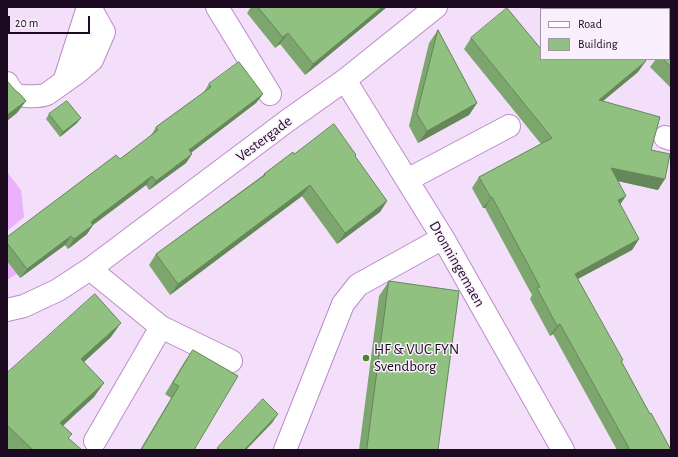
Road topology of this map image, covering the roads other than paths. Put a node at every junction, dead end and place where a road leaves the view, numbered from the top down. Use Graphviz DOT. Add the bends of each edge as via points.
graph roads {
  1 [pos="89,7"];
  2 [pos="217,7"];
  3 [pos="436,7"];
  4 [pos="345,80"];
  5 [pos="7,83"];
  6 [pos="270,94"];
  7 [pos="509,126"];
  8 [pos="407,180"];
  9 [pos="443,238"];
  10 [pos="90,269"];
  11 [pos="7,310"];
  12 [pos="161,327"];
  13 [pos="231,361"];
  14 [pos="95,441"];
  15 [pos="285,450"];
  16 [pos="563,450"];
  1 -- 5 [label="street" via="104,32 92,60 47,94 39,97 18,95"];
  2 -- 6 [label="street"];
  3 -- 4 [label="street, Vestergade"];
  4 -- 8 [label="street, Dronningemaen"];
  4 -- 10 [label="street, Vestergade"];
  7 -- 8 [label="street"];
  8 -- 9 [label="street, Dronningemaen"];
  9 -- 15 [label="street" via="358,285 343,304"];
  9 -- 16 [label="street, Dronningemaen"];
  10 -- 11 [label="street, Vestergade" via="58,290 24,306"];
  10 -- 12 [label="street"];
  12 -- 13 [label="street"];
  12 -- 14 [label="street"];
}
